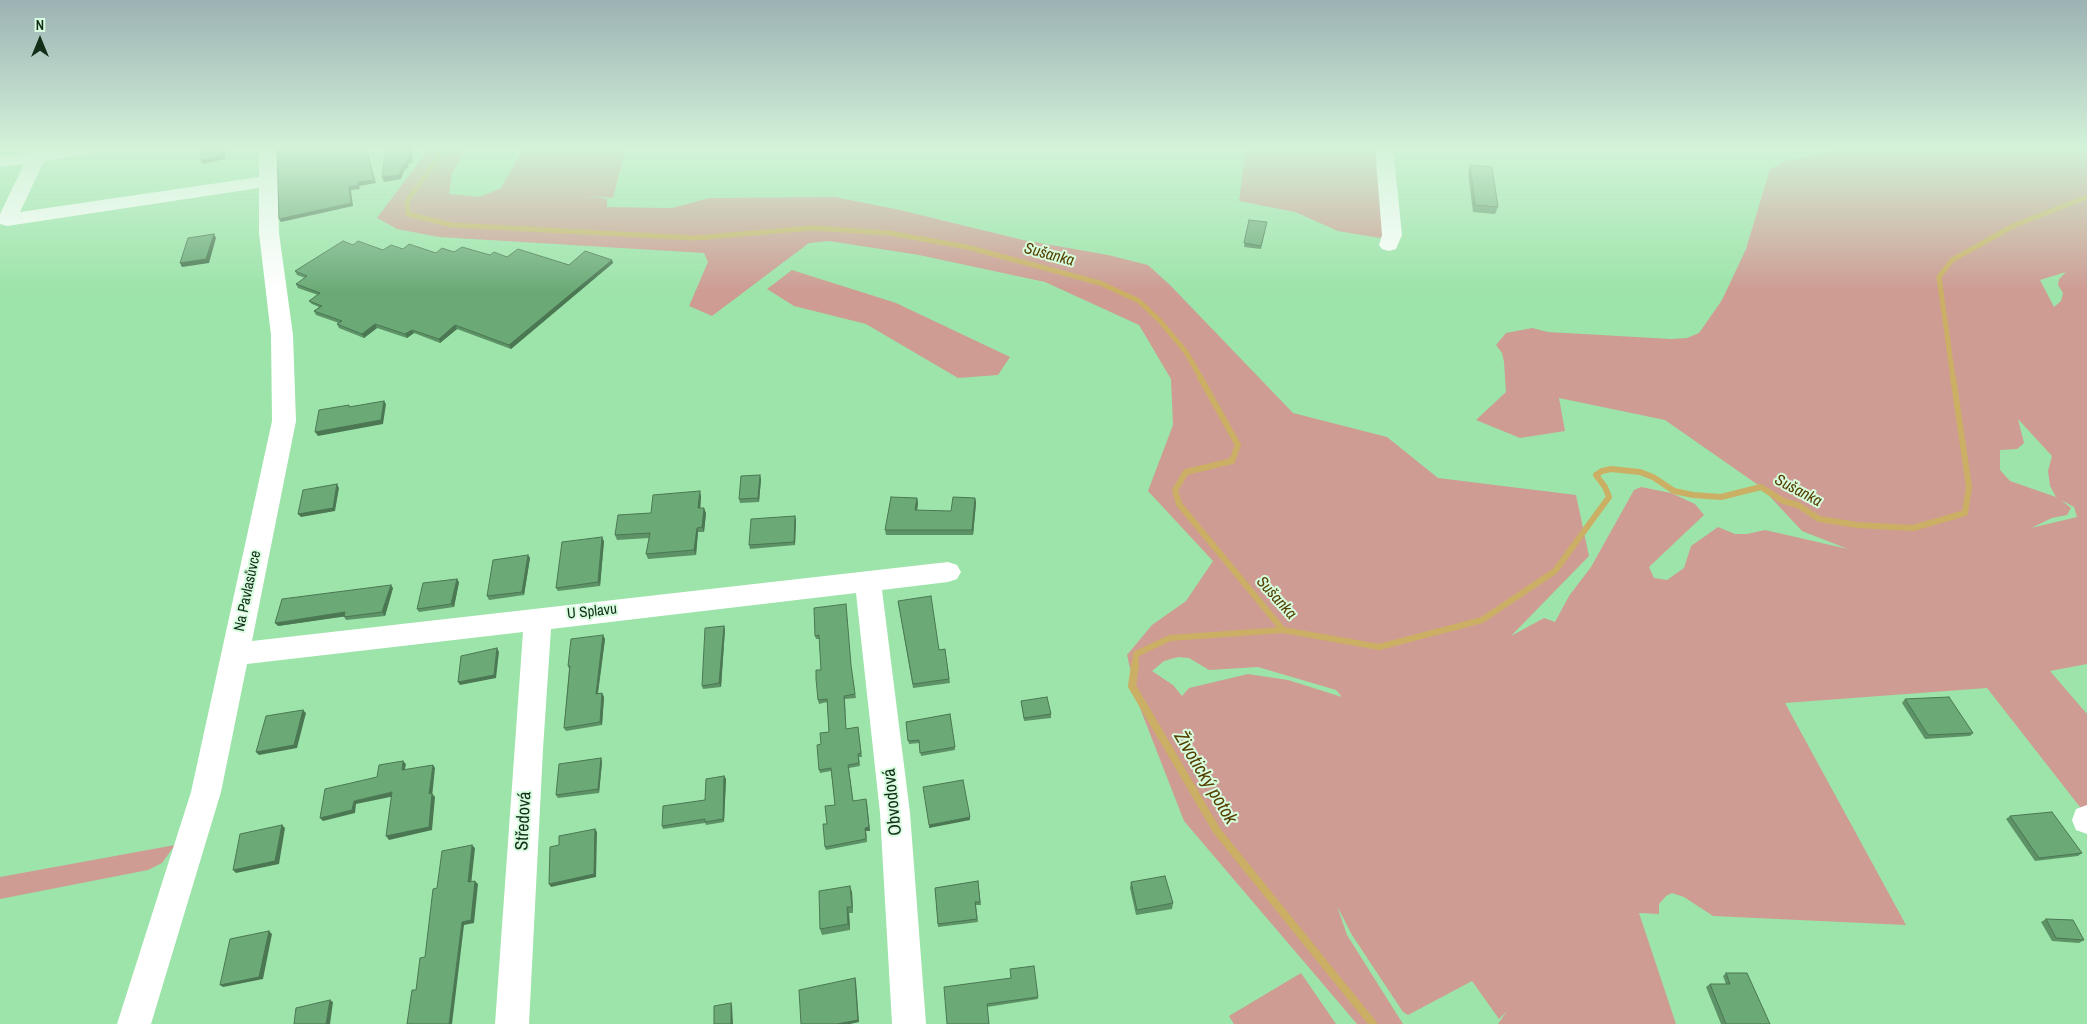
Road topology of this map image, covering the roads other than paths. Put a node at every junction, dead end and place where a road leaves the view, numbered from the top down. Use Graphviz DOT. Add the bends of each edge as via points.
graph roads {
  1 [pos="19,195"];
  2 [pos="191,195"];
  3 [pos="268,195"];
  4 [pos="1388,195"];
  5 [pos="4,228"];
  6 [pos="1389,245"];
  7 [pos="948,572"];
  8 [pos="868,581"];
  9 [pos="538,618"];
  10 [pos="235,654"];
  11 [pos="134,1024"];
  12 [pos="512,1024"];
  13 [pos="909,1024"];
  1 -- 5 [label="street"];
  2 -- 5 [label="street"];
  3 -- 10 [label="street, Na Pavlasůvce" via="269,233 282,335 284,421"];
  4 -- 6 [label="street" via="1392,235"];
  7 -- 8 [label="street, U Splavu"];
  8 -- 9 [label="street, U Splavu"];
  8 -- 13 [label="street, Obvodová" via="895,813"];
  9 -- 10 [label="street, U Splavu"];
  9 -- 12 [label="street, Středová"];
  10 -- 11 [label="street, Na Pavlasůvce" via="206,792"];
}
